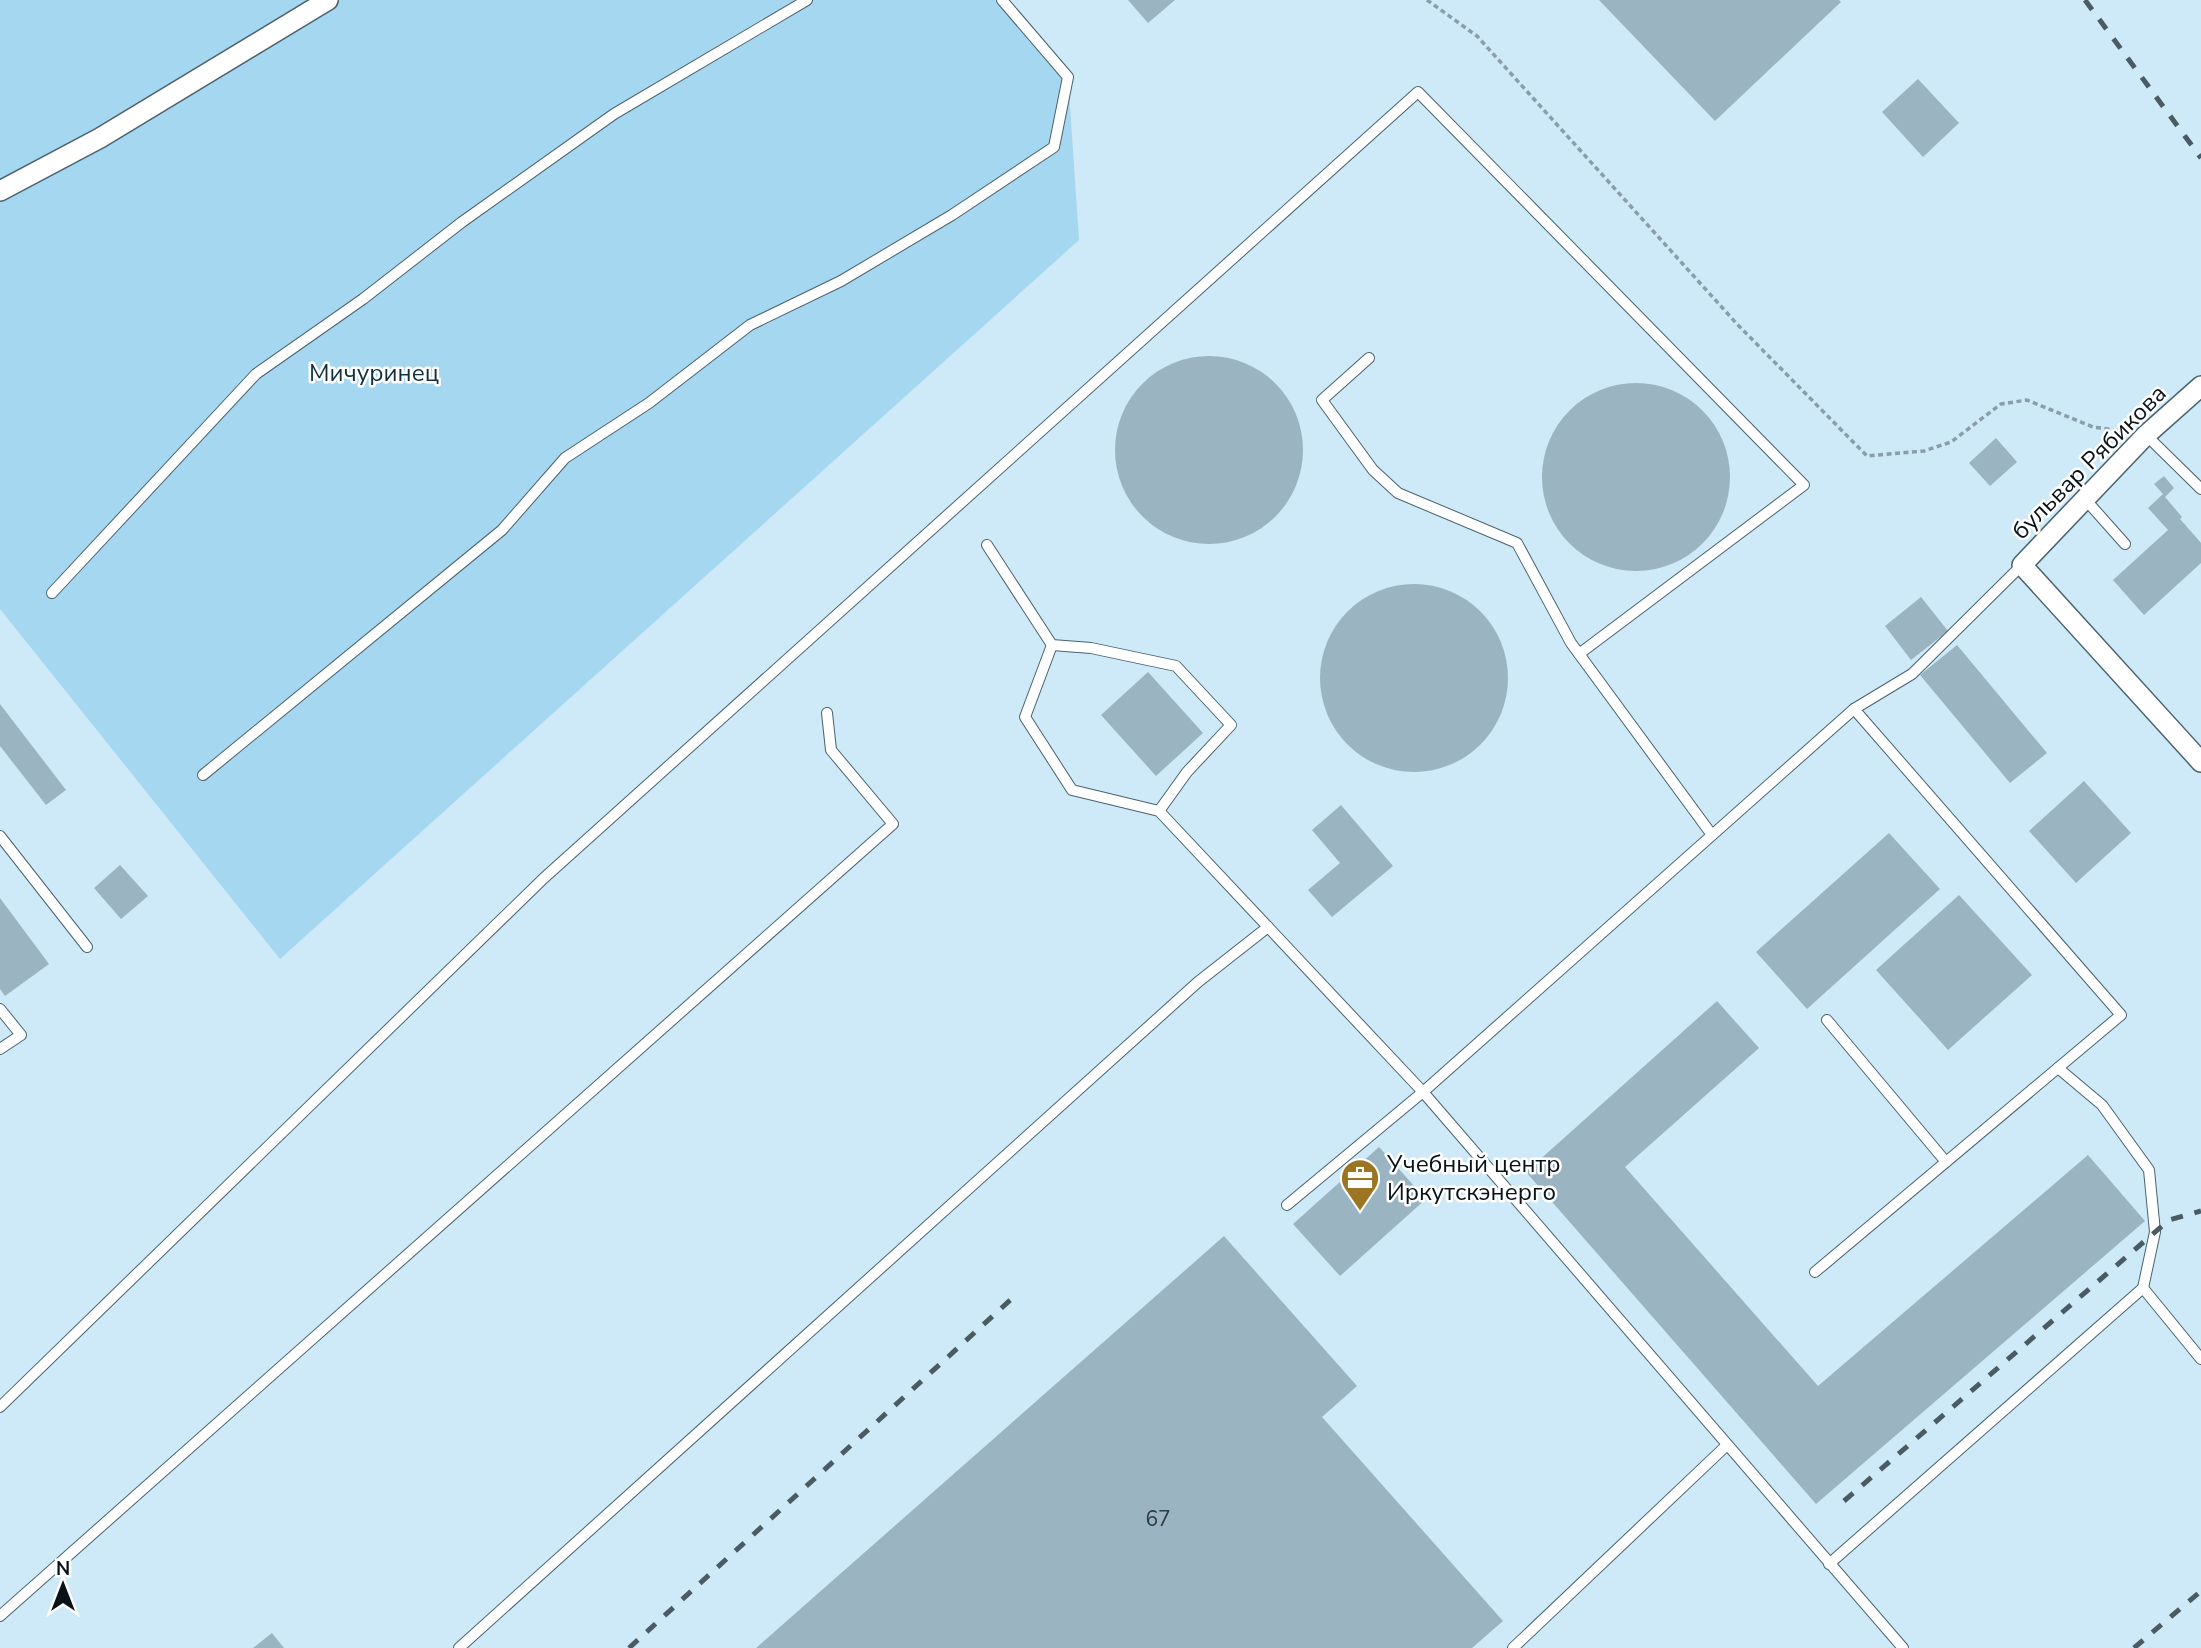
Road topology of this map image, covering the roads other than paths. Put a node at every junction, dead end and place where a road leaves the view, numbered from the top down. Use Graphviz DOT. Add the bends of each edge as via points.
graph roads {
  1 [pos="328,0"];
  2 [pos="807,0"];
  3 [pos="1002,0"];
  4 [pos="0,191"];
  5 [pos="1368,358"];
  6 [pos="2201,386"];
  7 [pos="2146,435"];
  8 [pos="2201,488"];
  9 [pos="2085,499"];
  10 [pos="2125,544"];
  11 [pos="987,545"];
  12 [pos="2022,565"];
  13 [pos="52,593"];
  14 [pos="1052,645"];
  15 [pos="1579,654"];
  16 [pos="1854,709"];
  17 [pos="827,713"];
  18 [pos="2201,762"];
  19 [pos="203,775"];
  20 [pos="1159,811"];
  21 [pos="1712,835"];
  22 [pos="0,836"];
  23 [pos="1268,927"];
  24 [pos="87,947"];
  25 [pos="0,1009"];
  26 [pos="1827,1020"];
  27 [pos="0,1049"];
  28 [pos="2058,1068"];
  29 [pos="1423,1092"];
  30 [pos="1946,1162"];
  31 [pos="1287,1205"];
  32 [pos="1815,1272"];
  33 [pos="2143,1288"];
  34 [pos="2201,1359"];
  35 [pos="0,1407"];
  36 [pos="1727,1445"];
  37 [pos="1829,1564"];
  38 [pos="0,1616"];
  39 [pos="459,1648"];
  40 [pos="1513,1648"];
  41 [pos="1903,1648"];
  1 -- 4 [label="street" via="100,138"];
  2 -- 13 [label="lane" via="614,114 256,374"];
  3 -- 19 [label="lane" via="1068,77 1054,147 841,281 750,325 649,403 565,458 502,530"];
  5 -- 15 [label="lane" via="1322,400 1373,470 1398,493 1517,543"];
  6 -- 7 [label="street, бульвар Рябикова"];
  7 -- 8 [label="lane"];
  7 -- 9 [label="street, бульвар Рябикова"];
  9 -- 10 [label="lane"];
  9 -- 12 [label="street, бульвар Рябикова"];
  11 -- 14 [label="lane"];
  12 -- 16 [label="lane" via="1912,674"];
  12 -- 18 [label="street, бульвар Рябикова"];
  14 -- 20 [label="lane" via="1025,717 1072,790"];
  14 -- 20 [label="lane" via="1091,648 1176,666 1231,725 1187,772"];
  15 -- 21 [label="lane"];
  15 -- 35 [label="lane" via="1804,485 1418,92 544,878"];
  16 -- 21 [label="lane"];
  16 -- 28 [label="lane" via="2121,1015"];
  17 -- 38 [label="lane" via="831,750 892,824"];
  20 -- 23 [label="lane"];
  21 -- 29 [label="lane"];
  22 -- 24 [label="lane"];
  23 -- 29 [label="lane"];
  23 -- 39 [label="lane" via="1198,982"];
  25 -- 27 [label="lane" via="21,1035"];
  26 -- 30 [label="lane"];
  28 -- 30 [label="lane"];
  28 -- 33 [label="lane" via="2102,1105 2149,1170 2155,1232"];
  29 -- 31 [label="lane"];
  29 -- 36 [label="lane"];
  30 -- 32 [label="lane"];
  33 -- 34 [label="lane"];
  33 -- 37 [label="lane"];
  36 -- 37 [label="lane"];
  36 -- 40 [label="lane"];
  37 -- 41 [label="lane"];
}
